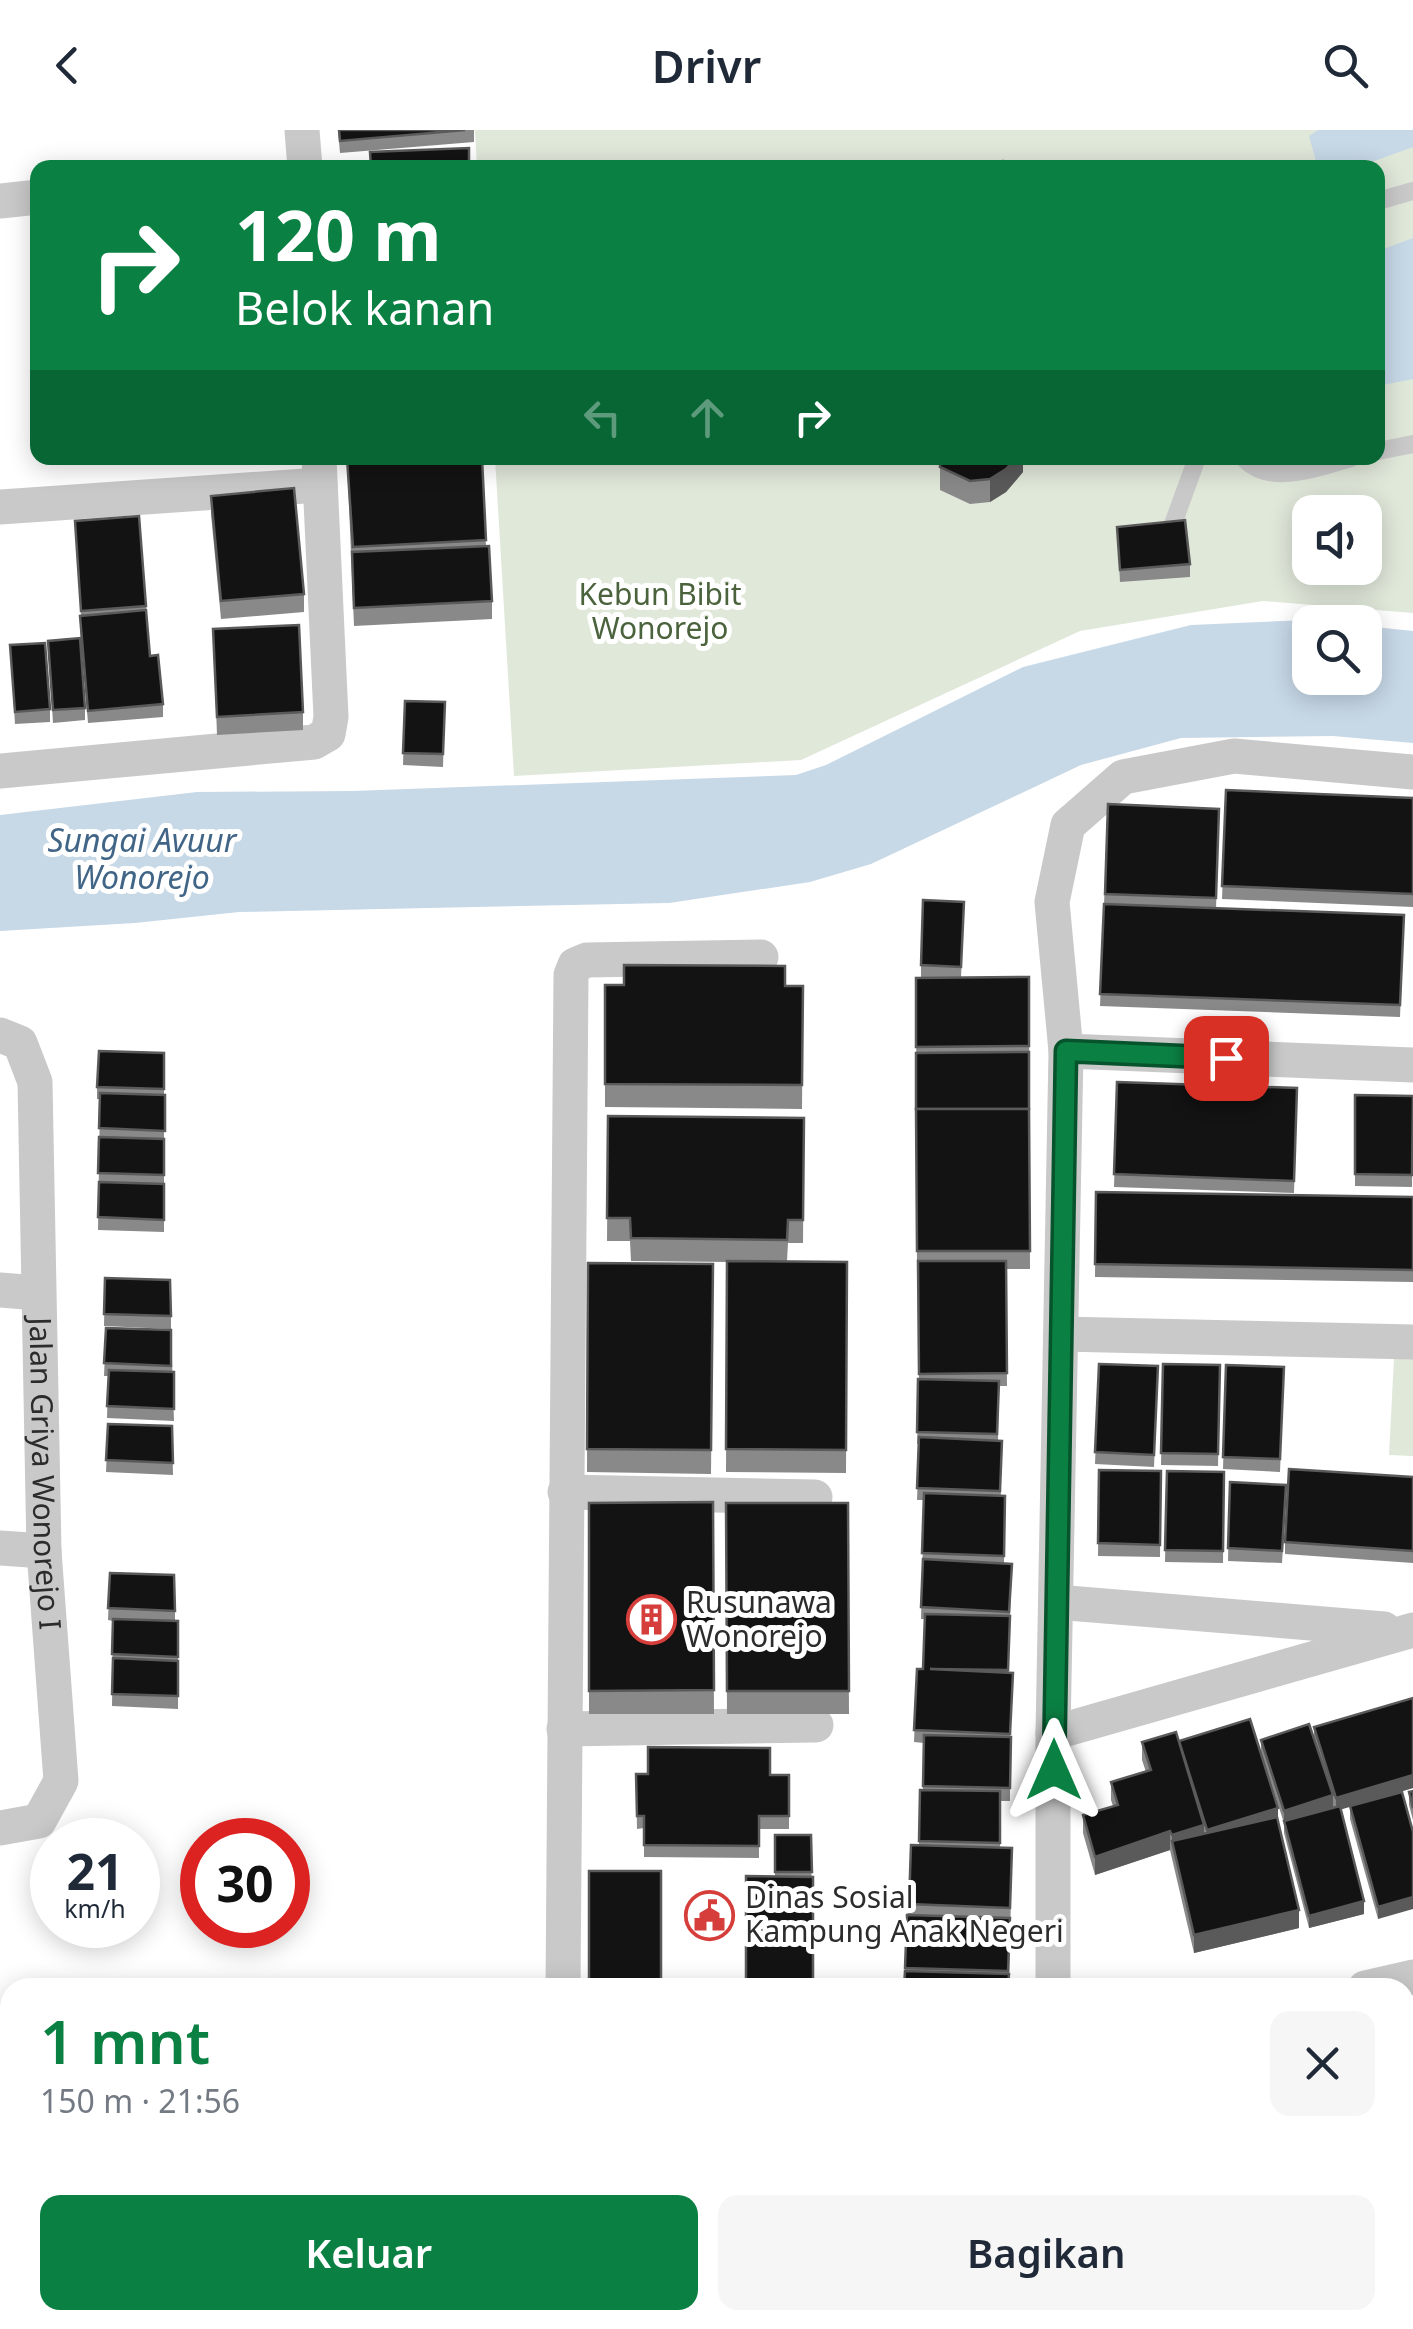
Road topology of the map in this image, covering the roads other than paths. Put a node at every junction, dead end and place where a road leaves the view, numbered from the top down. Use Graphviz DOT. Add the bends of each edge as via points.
graph roads {
  1 [pos="302,130"];
  2 [pos="304,160"];
  3 [pos="1413,191"];
  4 [pos="30,198"];
  5 [pos="1385,200"];
  6 [pos="0,201"];
  7 [pos="1413,444"];
  8 [pos="1385,450"];
  9 [pos="1194,465"];
  10 [pos="1254,465"];
  11 [pos="1327,465"];
  12 [pos="319,471"];
  13 [pos="0,507"];
  14 [pos="1173,524"];
  15 [pos="0,771"];
  16 [pos="1413,772"];
  17 [pos="761,957"];
  18 [pos="0,1035"];
  19 [pos="1066,1051"];
  20 [pos="1413,1065"];
  21 [pos="609,1274"];
  22 [pos="570,1276"];
  23 [pos="0,1290"];
  24 [pos="37,1292"];
  25 [pos="1060,1334"];
  26 [pos="1413,1342"];
  27 [pos="565,1492"];
  28 [pos="815,1498"];
  29 [pos="0,1548"];
  30 [pos="44,1551"];
  31 [pos="1056,1602"];
  32 [pos="1410,1631"];
  33 [pos="816,1726"];
  34 [pos="564,1729"];
  35 [pos="1054,1733"];
  36 [pos="0,1828"];
  37 [pos="563,1978"];
  38 [pos="1053,1978"];
  1 -- 2 [label="street"];
  3 -- 5 [label="lane"];
  4 -- 6 [label="street"];
  7 -- 8 [label="lane"];
  9 -- 14 [label="lane"];
  10 -- 11 [label="lane" via="1292,475"];
  12 -- 13 [label="street"];
  12 -- 15 [label="street" via="328,734 314,742"];
  16 -- 19 [label="street" via="1234,756 1123,778 1068,824 1052,902"];
  17 -- 22 [label="street" via="587,960 575,966"];
  18 -- 24 [label="street, Jalan Griya Wonorejo I" via="20,1043 35,1082"];
  19 -- 20 [label="street"];
  19 -- 25 [label="street"];
  21 -- 22 [label="street"];
  22 -- 27 [label="street"];
  23 -- 24 [label="street"];
  24 -- 30 [label="street, Jalan Griya Wonorejo I"];
  25 -- 26 [label="street"];
  25 -- 31 [label="street"];
  27 -- 28 [label="street"];
  27 -- 34 [label="street"];
  29 -- 30 [label="street"];
  30 -- 36 [label="street, Jalan Griya Wonorejo I" via="61,1781 39,1820"];
  31 -- 32 [label="street"];
  31 -- 35 [label="street"];
  32 -- 35 [label="street"];
  33 -- 34 [label="street"];
  34 -- 37 [label="street"];
  35 -- 38 [label="street"];
}
